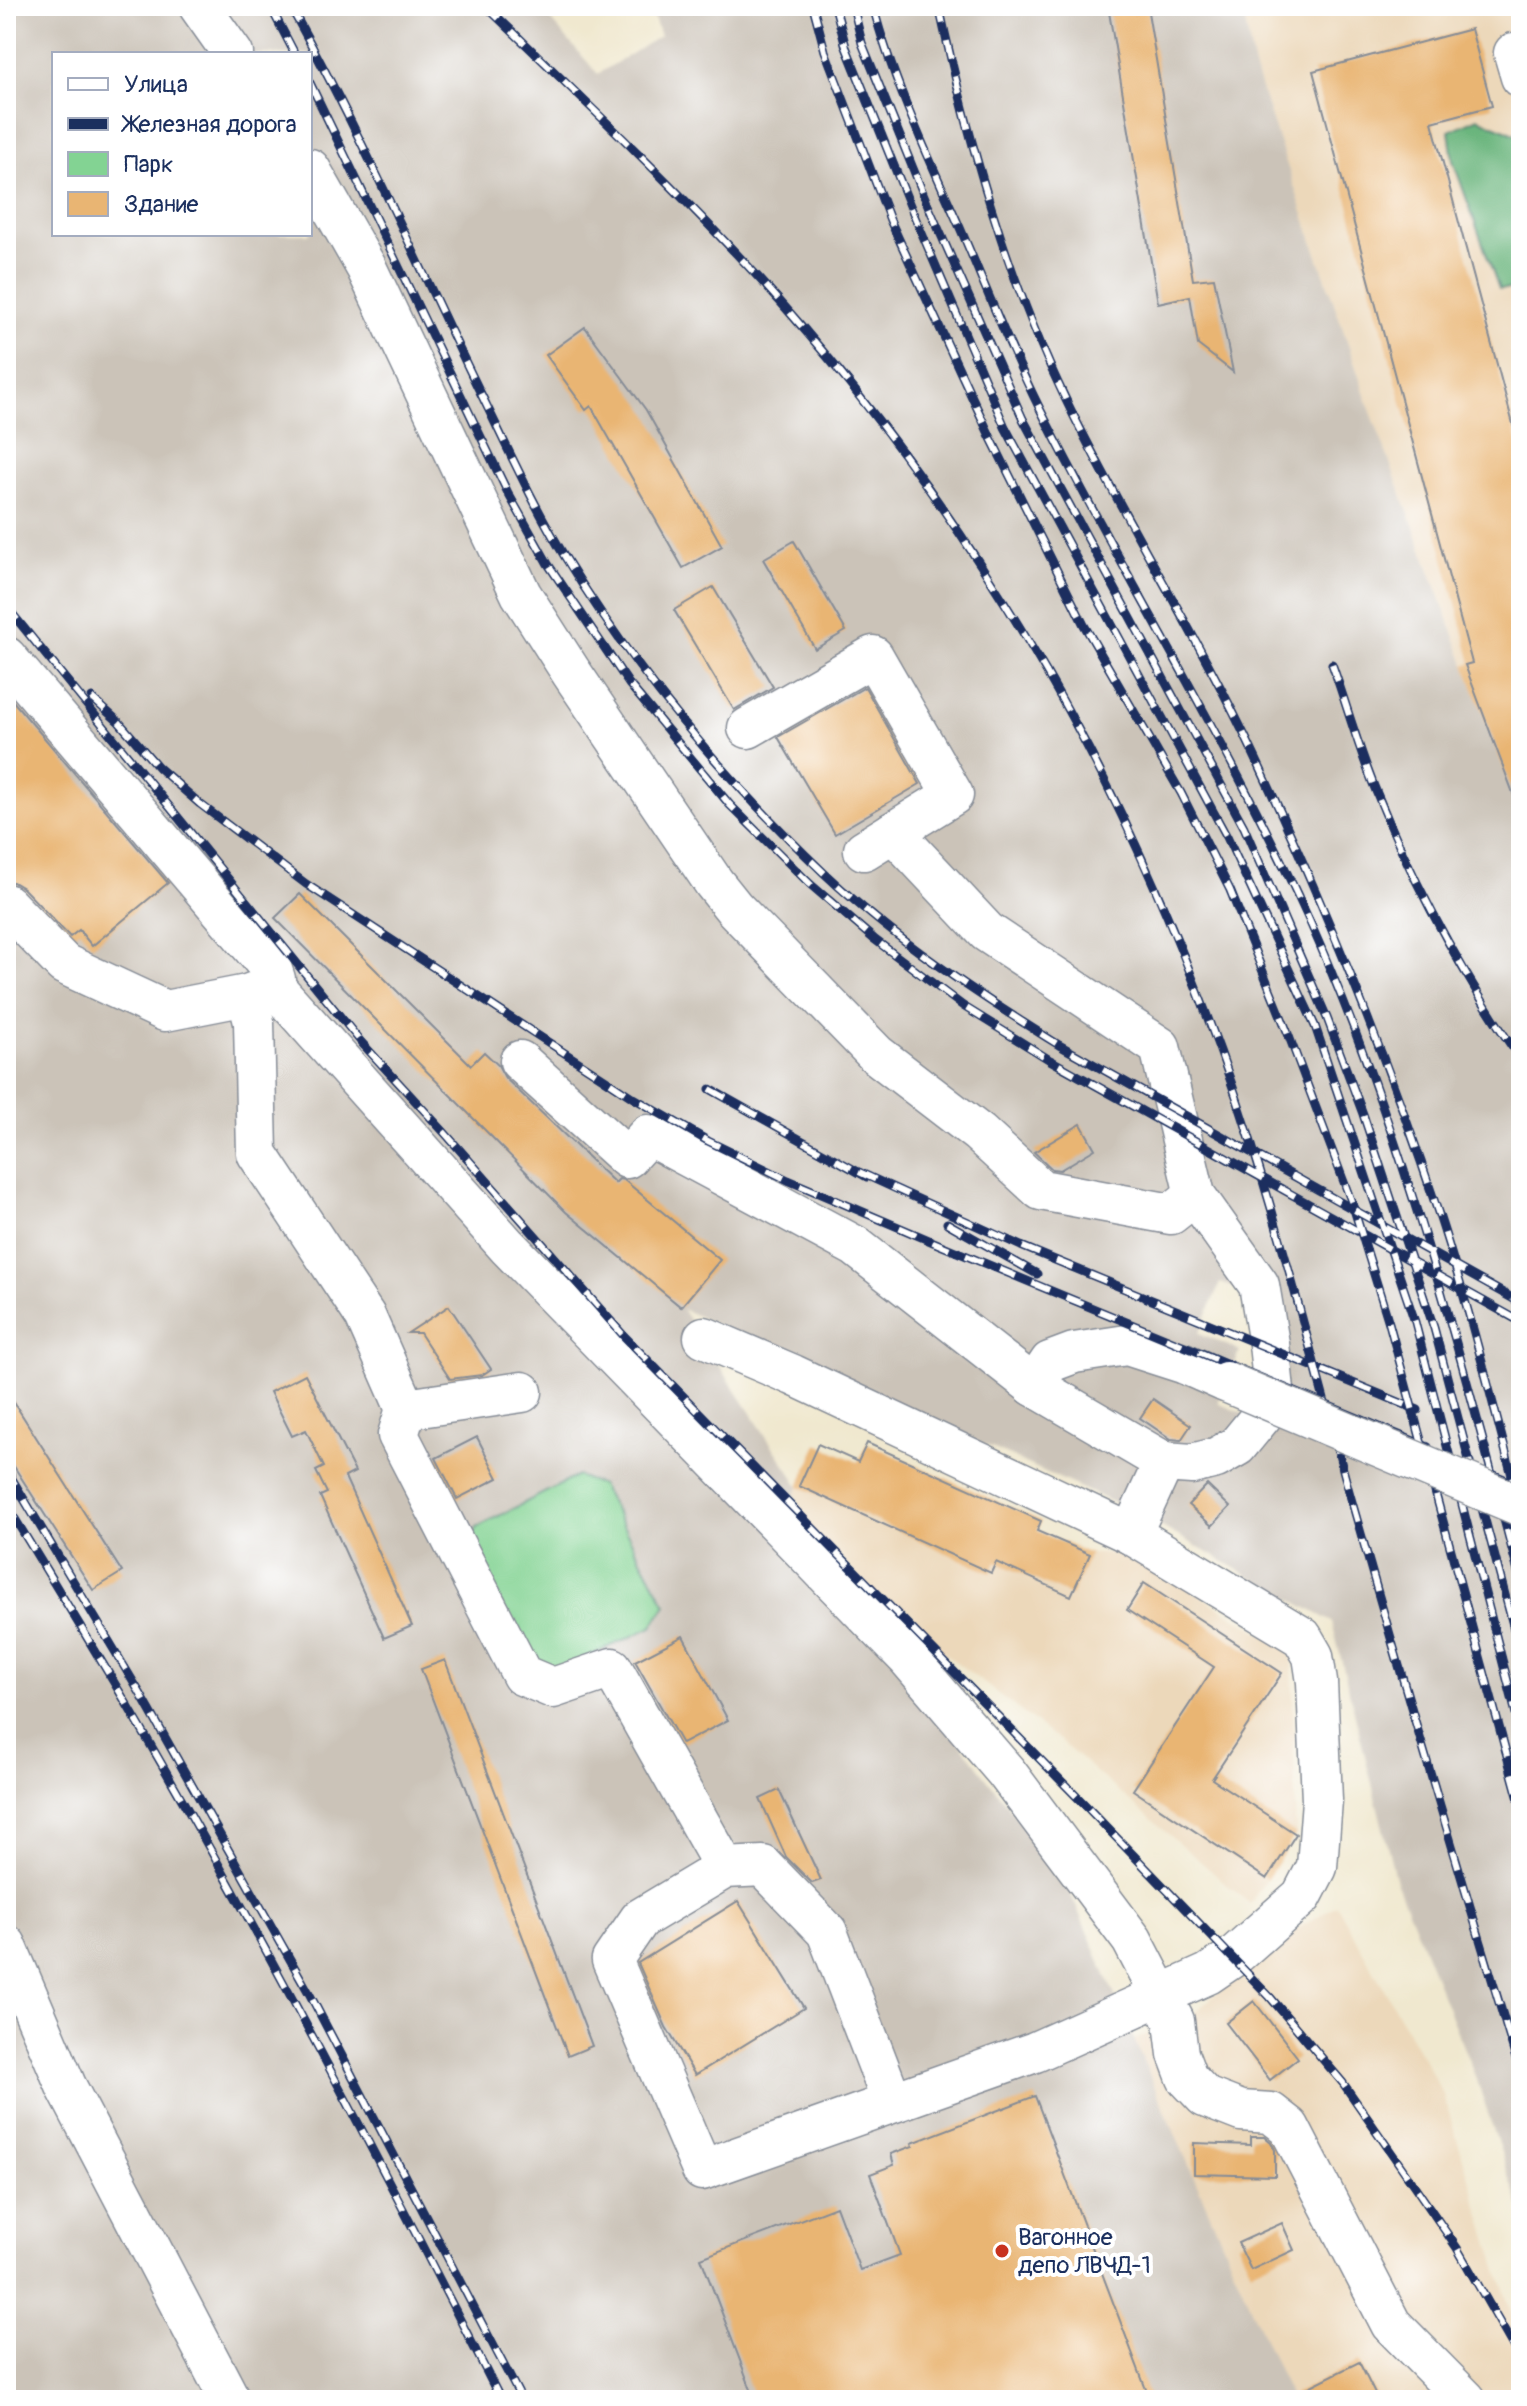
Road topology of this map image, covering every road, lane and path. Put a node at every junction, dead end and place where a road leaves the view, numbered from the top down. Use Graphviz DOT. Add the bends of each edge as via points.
graph roads {
  1 [pos="199,6"];
  2 [pos="232,52"];
  3 [pos="312,172"];
  4 [pos="6,657"];
  5 [pos="748,728"];
  6 [pos="6,904"];
  7 [pos="260,990"];
  8 [pos="520,1061"];
  9 [pos="1195,1195"];
  10 [pos="704,1337"];
  11 [pos="1034,1386"];
  12 [pos="522,1392"];
  13 [pos="406,1409"];
  14 [pos="1164,1462"];
  15 [pos="1521,1506"];
  16 [pos="1131,1534"];
  17 [pos="725,1868"];
  18 [pos="6,1945"];
  19 [pos="1160,1996"];
  20 [pos="892,2101"];
  21 [pos="230,2400"];
  22 [pos="1466,2400"];
  1 -- 2 [label="lane"];
  3 -- 9 [label="lane" via="366,267 521,594 734,908 876,1054 979,1133 1041,1190 1171,1214"];
  4 -- 7 [label="lane" via="272,970 275,979"];
  5 -- 9 [label="lane" via="873,656 953,795 879,841 987,932 1160,1047"];
  6 -- 7 [label="lane" via="64,964 165,1011"];
  7 -- 13 [label="lane" via="254,1022 257,1153 365,1316"];
  7 -- 19 [label="lane" via="907,1657 1024,1796 1132,1940"];
  8 -- 11 [label="lane" via="627,1158 648,1135 855,1246"];
  9 -- 14 [label="lane" via="1259,1285 1274,1390 1269,1407 1237,1446 1192,1464"];
  10 -- 16 [label="lane"];
  11 -- 14 [label="lane"];
  11 -- 15 [label="lane, bridge" via="1050,1362 1127,1345 1183,1363"];
  12 -- 13 [label="lane"];
  13 -- 17 [label="lane" via="398,1435 522,1675 553,1688 612,1668"];
  14 -- 16 [label="lane"];
  16 -- 19 [label="lane" via="1302,1637 1313,1656 1317,1682 1322,1800 1317,1867 1302,1896 1233,1957"];
  17 -- 20 [label="lane" via="763,1866 827,1932"];
  17 -- 20 [label="lane" via="640,1919 612,1960 702,2170"];
  18 -- 21 [label="lane" via="66,2086"];
  19 -- 20 [label="lane" via="1035,2052"];
  19 -- 22 [label="lane" via="1174,2021 1187,2078 1205,2097 1241,2111 1271,2113 1289,2127 1391,2324"];
}
